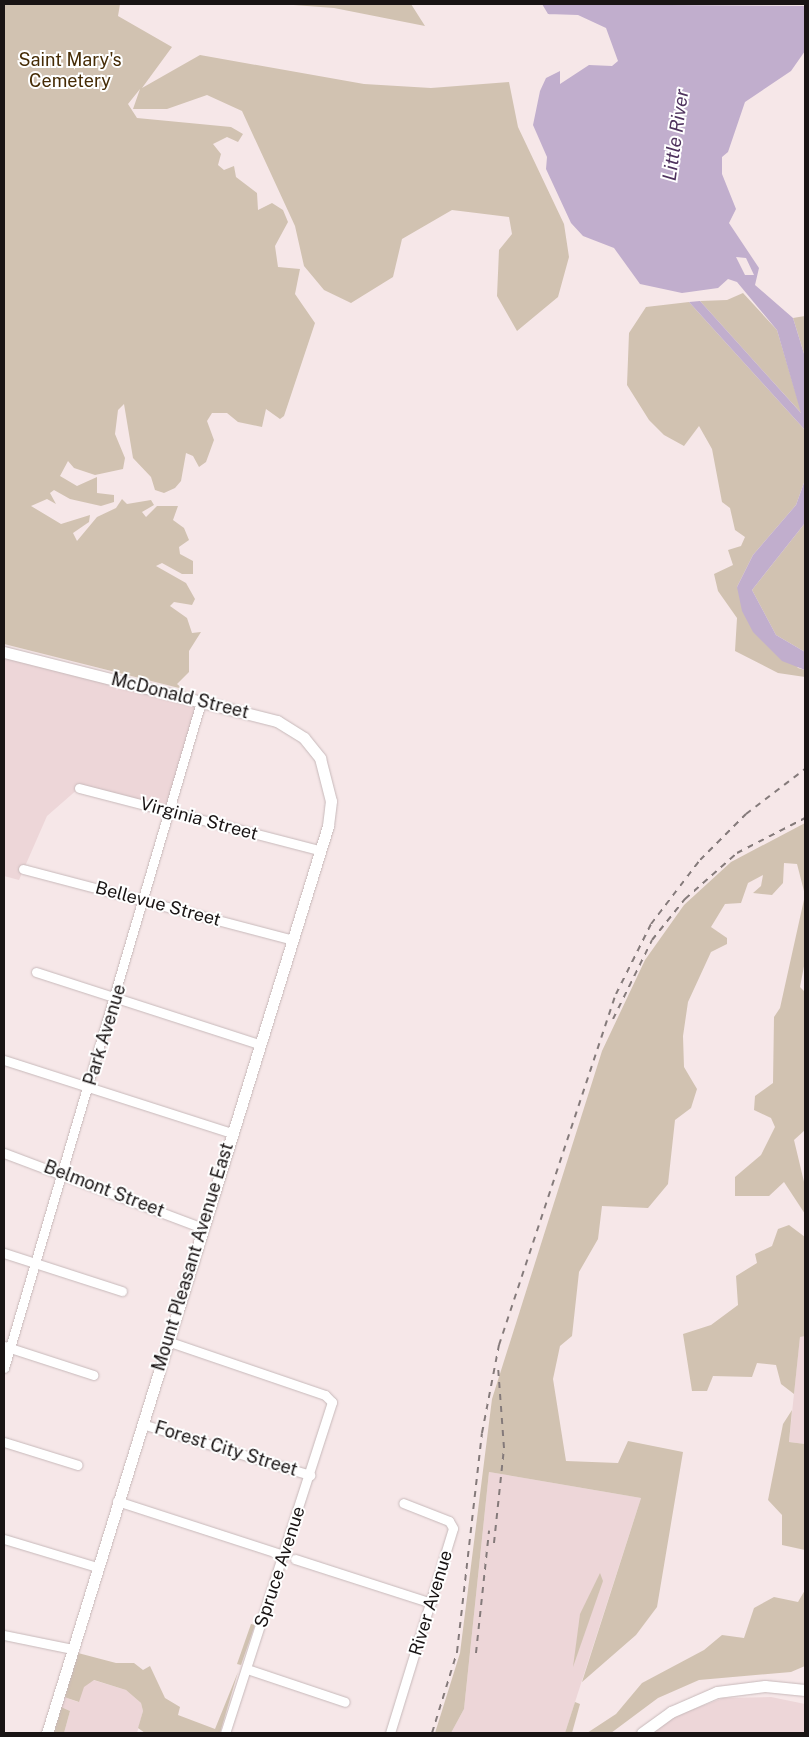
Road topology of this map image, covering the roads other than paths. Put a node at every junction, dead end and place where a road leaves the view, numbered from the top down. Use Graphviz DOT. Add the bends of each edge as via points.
graph roads {
  1 [pos="4,652"];
  2 [pos="202,702"];
  3 [pos="328,780"];
  4 [pos="79,788"];
  5 [pos="172,812"];
  6 [pos="319,850"];
  7 [pos="24,869"];
  8 [pos="146,900"];
  9 [pos="293,940"];
  10 [pos="36,972"];
  11 [pos="116,998"];
  12 [pos="260,1044"];
  13 [pos="4,1060"];
  14 [pos="89,1087"];
  15 [pos="232,1133"];
  16 [pos="4,1153"];
  17 [pos="63,1172"];
  18 [pos="202,1228"];
  19 [pos="4,1253"];
  20 [pos="36,1264"];
  21 [pos="122,1291"];
  22 [pos="168,1341"];
  23 [pos="7,1347"];
  24 [pos="4,1368"];
  25 [pos="93,1375"];
  26 [pos="142,1424"];
  27 [pos="4,1442"];
  28 [pos="78,1465"];
  29 [pos="310,1475"];
  30 [pos="117,1501"];
  31 [pos="402,1503"];
  32 [pos="4,1539"];
  33 [pos="283,1555"];
  34 [pos="295,1559"];
  35 [pos="97,1566"];
  36 [pos="431,1603"];
  37 [pos="4,1635"];
  38 [pos="72,1649"];
  39 [pos="247,1670"];
  40 [pos="805,1690"];
  41 [pos="345,1702"];
  42 [pos="47,1733"];
  43 [pos="225,1733"];
  44 [pos="390,1733"];
  45 [pos="642,1733"];
  1 -- 2 [label="street, McDonald Street"];
  2 -- 3 [label="street, McDonald Street" via="286,726 313,748"];
  2 -- 5 [label="street, Park Avenue"];
  3 -- 6 [label="street, Mount Pleasant Avenue East" via="329,820"];
  4 -- 5 [label="street, Virginia Street"];
  5 -- 6 [label="street, Virginia Street"];
  5 -- 8 [label="street, Park Avenue"];
  6 -- 9 [label="street, Mount Pleasant Avenue East"];
  7 -- 8 [label="street, Bellevue Street"];
  8 -- 9 [label="street, Bellevue Street"];
  8 -- 11 [label="street, Park Avenue"];
  9 -- 12 [label="street, Mount Pleasant Avenue East"];
  10 -- 11 [label="street"];
  11 -- 12 [label="street"];
  11 -- 14 [label="street, Park Avenue"];
  12 -- 15 [label="street, Mount Pleasant Avenue East"];
  13 -- 14 [label="street"];
  14 -- 15 [label="street"];
  14 -- 17 [label="street, Park Avenue"];
  15 -- 18 [label="street, Mount Pleasant Avenue East"];
  16 -- 17 [label="street, Belmont Street"];
  17 -- 18 [label="street, Belmont Street"];
  17 -- 20 [label="street, Park Avenue"];
  18 -- 22 [label="street, Mount Pleasant Avenue East"];
  19 -- 20 [label="street"];
  20 -- 21 [label="street"];
  20 -- 23 [label="street, Park Avenue"];
  22 -- 26 [label="street, Mount Pleasant Avenue East"];
  22 -- 29 [label="street, Spruce Avenue" via="331,1399"];
  23 -- 24 [label="street, Park Avenue"];
  23 -- 25 [label="street"];
  26 -- 29 [label="street, Forest City Street"];
  26 -- 30 [label="street, Mount Pleasant Avenue East"];
  27 -- 28 [label="street"];
  29 -- 33 [label="street, Spruce Avenue"];
  30 -- 33 [label="street"];
  30 -- 35 [label="street, Mount Pleasant Avenue East"];
  31 -- 36 [label="street, River Avenue" via="453,1526"];
  32 -- 35 [label="street"];
  33 -- 39 [label="street, Spruce Avenue"];
  34 -- 36 [label="street"];
  35 -- 38 [label="street, Mount Pleasant Avenue East"];
  36 -- 44 [label="street, River Avenue"];
  37 -- 38 [label="street"];
  38 -- 42 [label="street, Mount Pleasant Avenue East"];
  39 -- 41 [label="street"];
  39 -- 43 [label="street, Spruce Avenue"];
  40 -- 45 [label="street" via="765,1686 717,1692 671,1712"];
}
